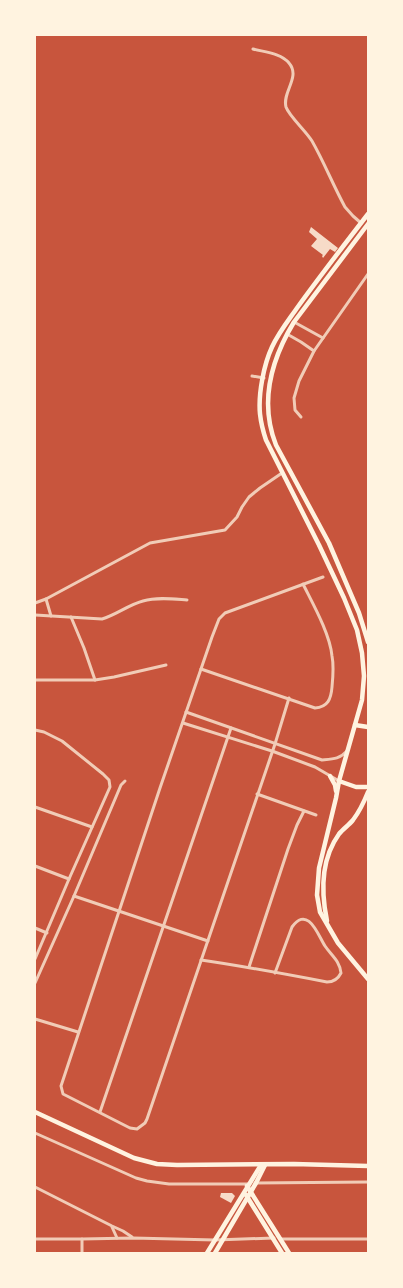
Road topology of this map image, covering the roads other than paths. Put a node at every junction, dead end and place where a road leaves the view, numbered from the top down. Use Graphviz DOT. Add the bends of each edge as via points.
graph roads {
  1 [pos="253,49"];
  2 [pos="368,214"];
  3 [pos="361,223"];
  4 [pos="368,224"];
  5 [pos="368,274"];
  6 [pos="294,322"];
  7 [pos="287,334"];
  8 [pos="322,338"];
  9 [pos="314,351"];
  10 [pos="252,376"];
  11 [pos="264,378"];
  12 [pos="301,417"];
  13 [pos="282,473"];
  14 [pos="323,577"];
  15 [pos="303,584"];
  16 [pos="46,599"];
  17 [pos="187,600"];
  18 [pos="35,603"];
  19 [pos="35,615"];
  20 [pos="51,616"];
  21 [pos="70,617"];
  22 [pos="368,642"];
  23 [pos="166,665"];
  24 [pos="201,669"];
  25 [pos="35,680"];
  26 [pos="95,680"];
  27 [pos="289,698"];
  28 [pos="186,712"];
  29 [pos="183,722"];
  30 [pos="355,725"];
  31 [pos="368,727"];
  32 [pos="231,728"];
  33 [pos="35,730"];
  34 [pos="228,737"];
  35 [pos="275,744"];
  36 [pos="349,748"];
  37 [pos="272,751"];
  38 [pos="322,760"];
  39 [pos="318,769"];
  40 [pos="330,776"];
  41 [pos="125,781"];
  42 [pos="340,781"];
  43 [pos="368,787"];
  44 [pos="368,792"];
  45 [pos="257,794"];
  46 [pos="336,798"];
  47 [pos="35,807"];
  48 [pos="304,811"];
  49 [pos="316,815"];
  50 [pos="92,827"];
  51 [pos="35,866"];
  52 [pos="69,879"];
  53 [pos="74,896"];
  54 [pos="119,911"];
  55 [pos="328,925"];
  56 [pos="163,926"];
  57 [pos="35,928"];
  58 [pos="47,933"];
  59 [pos="208,940"];
  60 [pos="35,959"];
  61 [pos="202,960"];
  62 [pos="249,967"];
  63 [pos="276,973"];
  64 [pos="368,979"];
  65 [pos="35,983"];
  66 [pos="35,1019"];
  67 [pos="78,1032"];
  68 [pos="35,1112"];
  69 [pos="100,1112"];
  70 [pos="35,1133"];
  71 [pos="263,1165"];
  72 [pos="368,1166"];
  73 [pos="368,1182"];
  74 [pos="256,1183"];
  75 [pos="248,1185"];
  76 [pos="35,1188"];
  77 [pos="244,1191"];
  78 [pos="251,1192"];
  79 [pos="248,1197"];
  80 [pos="112,1226"];
  81 [pos="117,1238"];
  82 [pos="133,1238"];
  83 [pos="274,1238"];
  84 [pos="35,1239"];
  85 [pos="82,1239"];
  86 [pos="223,1239"];
  87 [pos="281,1239"];
  88 [pos="368,1239"];
  89 [pos="215,1240"];
  90 [pos="82,1253"];
  91 [pos="207,1253"];
  92 [pos="215,1253"];
  93 [pos="282,1253"];
  94 [pos="289,1253"];
  1 -- 3 [label="street" via="275,54 289,62 293,74 287,109 312,140 345,207"];
  2 -- 3 [label="main road"];
  3 -- 11 [label="main road" via="280,331 271,349"];
  4 -- 6 [label="main road"];
  5 -- 8 [label="street"];
  6 -- 7 [label="main road"];
  6 -- 8 [label="street"];
  7 -- 9 [label="street"];
  7 -- 22 [label="main road" via="268,392 270,428 329,543"];
  8 -- 9 [label="street"];
  9 -- 12 [label="street" via="298,382 294,398 295,410"];
  10 -- 11 [label="street"];
  11 -- 13 [label="main road" via="260,406 262,428"];
  13 -- 16 [label="street" via="249,497 237,517 224,530 150,543"];
  13 -- 30 [label="main road" via="357,630 364,676"];
  14 -- 15 [label="street"];
  15 -- 24 [label="street" via="225,613"];
  15 -- 27 [label="street" via="326,632 332,654 332,694 328,703 319,708"];
  16 -- 18 [label="street"];
  16 -- 20 [label="street"];
  17 -- 21 [label="street" via="154,599 102,619"];
  19 -- 20 [label="street"];
  20 -- 21 [label="street"];
  21 -- 26 [label="street"];
  23 -- 26 [label="street"];
  24 -- 27 [label="street"];
  24 -- 28 [label="street"];
  25 -- 26 [label="street"];
  27 -- 35 [label="street"];
  28 -- 29 [label="street"];
  28 -- 32 [label="street"];
  29 -- 34 [label="street"];
  29 -- 54 [label="street"];
  30 -- 31 [label="main road"];
  30 -- 36 [label="main road"];
  32 -- 34 [label="street"];
  32 -- 35 [label="street"];
  33 -- 50 [label="street" via="62,741 109,780 110,787"];
  34 -- 37 [label="street"];
  34 -- 56 [label="street"];
  35 -- 37 [label="street"];
  35 -- 38 [label="street"];
  36 -- 38 [label="street" via="337,759"];
  36 -- 42 [label="main road"];
  37 -- 39 [label="street"];
  37 -- 45 [label="street"];
  38 -- 39 [label="street"];
  39 -- 40 [label="street"];
  40 -- 42 [label="street"];
  40 -- 46 [label="main road"];
  41 -- 53 [label="street"];
  42 -- 43 [label="main road" via="356,787"];
  42 -- 46 [label="main road"];
  44 -- 55 [label="main road" via="353,819 335,840 328,858 323,877 323,897"];
  45 -- 48 [label="street"];
  45 -- 59 [label="street"];
  46 -- 55 [label="main road" via="316,894 320,912"];
  47 -- 50 [label="street"];
  48 -- 49 [label="street"];
  48 -- 62 [label="street"];
  50 -- 52 [label="street"];
  51 -- 52 [label="street"];
  52 -- 58 [label="street"];
  53 -- 54 [label="street"];
  53 -- 65 [label="street"];
  54 -- 56 [label="street"];
  54 -- 67 [label="street"];
  55 -- 64 [label="main road" via="338,943"];
  56 -- 59 [label="street"];
  56 -- 69 [label="street"];
  57 -- 58 [label="street"];
  58 -- 60 [label="street"];
  59 -- 61 [label="street"];
  61 -- 62 [label="street"];
  61 -- 69 [label="street" via="145,1123 137,1129 130,1128"];
  62 -- 63 [label="street"];
  63 -- 63 [label="street" via="292,926 301,919 312,923 325,947 340,964 342,973 330,982"];
  66 -- 67 [label="street"];
  67 -- 69 [label="street" via="61,1086 64,1094"];
  68 -- 71 [label="main road" via="146,1162"];
  70 -- 75 [label="street" via="147,1181"];
  71 -- 72 [label="main road"];
  71 -- 74 [label="main road"];
  71 -- 75 [label="main road"];
  73 -- 74 [label="street"];
  74 -- 75 [label="street"];
  74 -- 78 [label="main road"];
  75 -- 77 [label="main road"];
  75 -- 78 [label="main road"];
  76 -- 80 [label="street"];
  77 -- 79 [label="main road"];
  77 -- 89 [label="main road"];
  78 -- 79 [label="main road"];
  78 -- 87 [label="main road"];
  79 -- 83 [label="main road"];
  79 -- 86 [label="main road"];
  80 -- 81 [label="street"];
  80 -- 82 [label="street"];
  81 -- 82 [label="street"];
  81 -- 85 [label="street"];
  82 -- 89 [label="street"];
  83 -- 86 [label="street"];
  83 -- 87 [label="street"];
  83 -- 93 [label="main road"];
  84 -- 85 [label="street"];
  85 -- 90 [label="street"];
  86 -- 89 [label="street"];
  86 -- 92 [label="main road"];
  87 -- 88 [label="street"];
  87 -- 94 [label="main road"];
  89 -- 91 [label="main road"];
}
